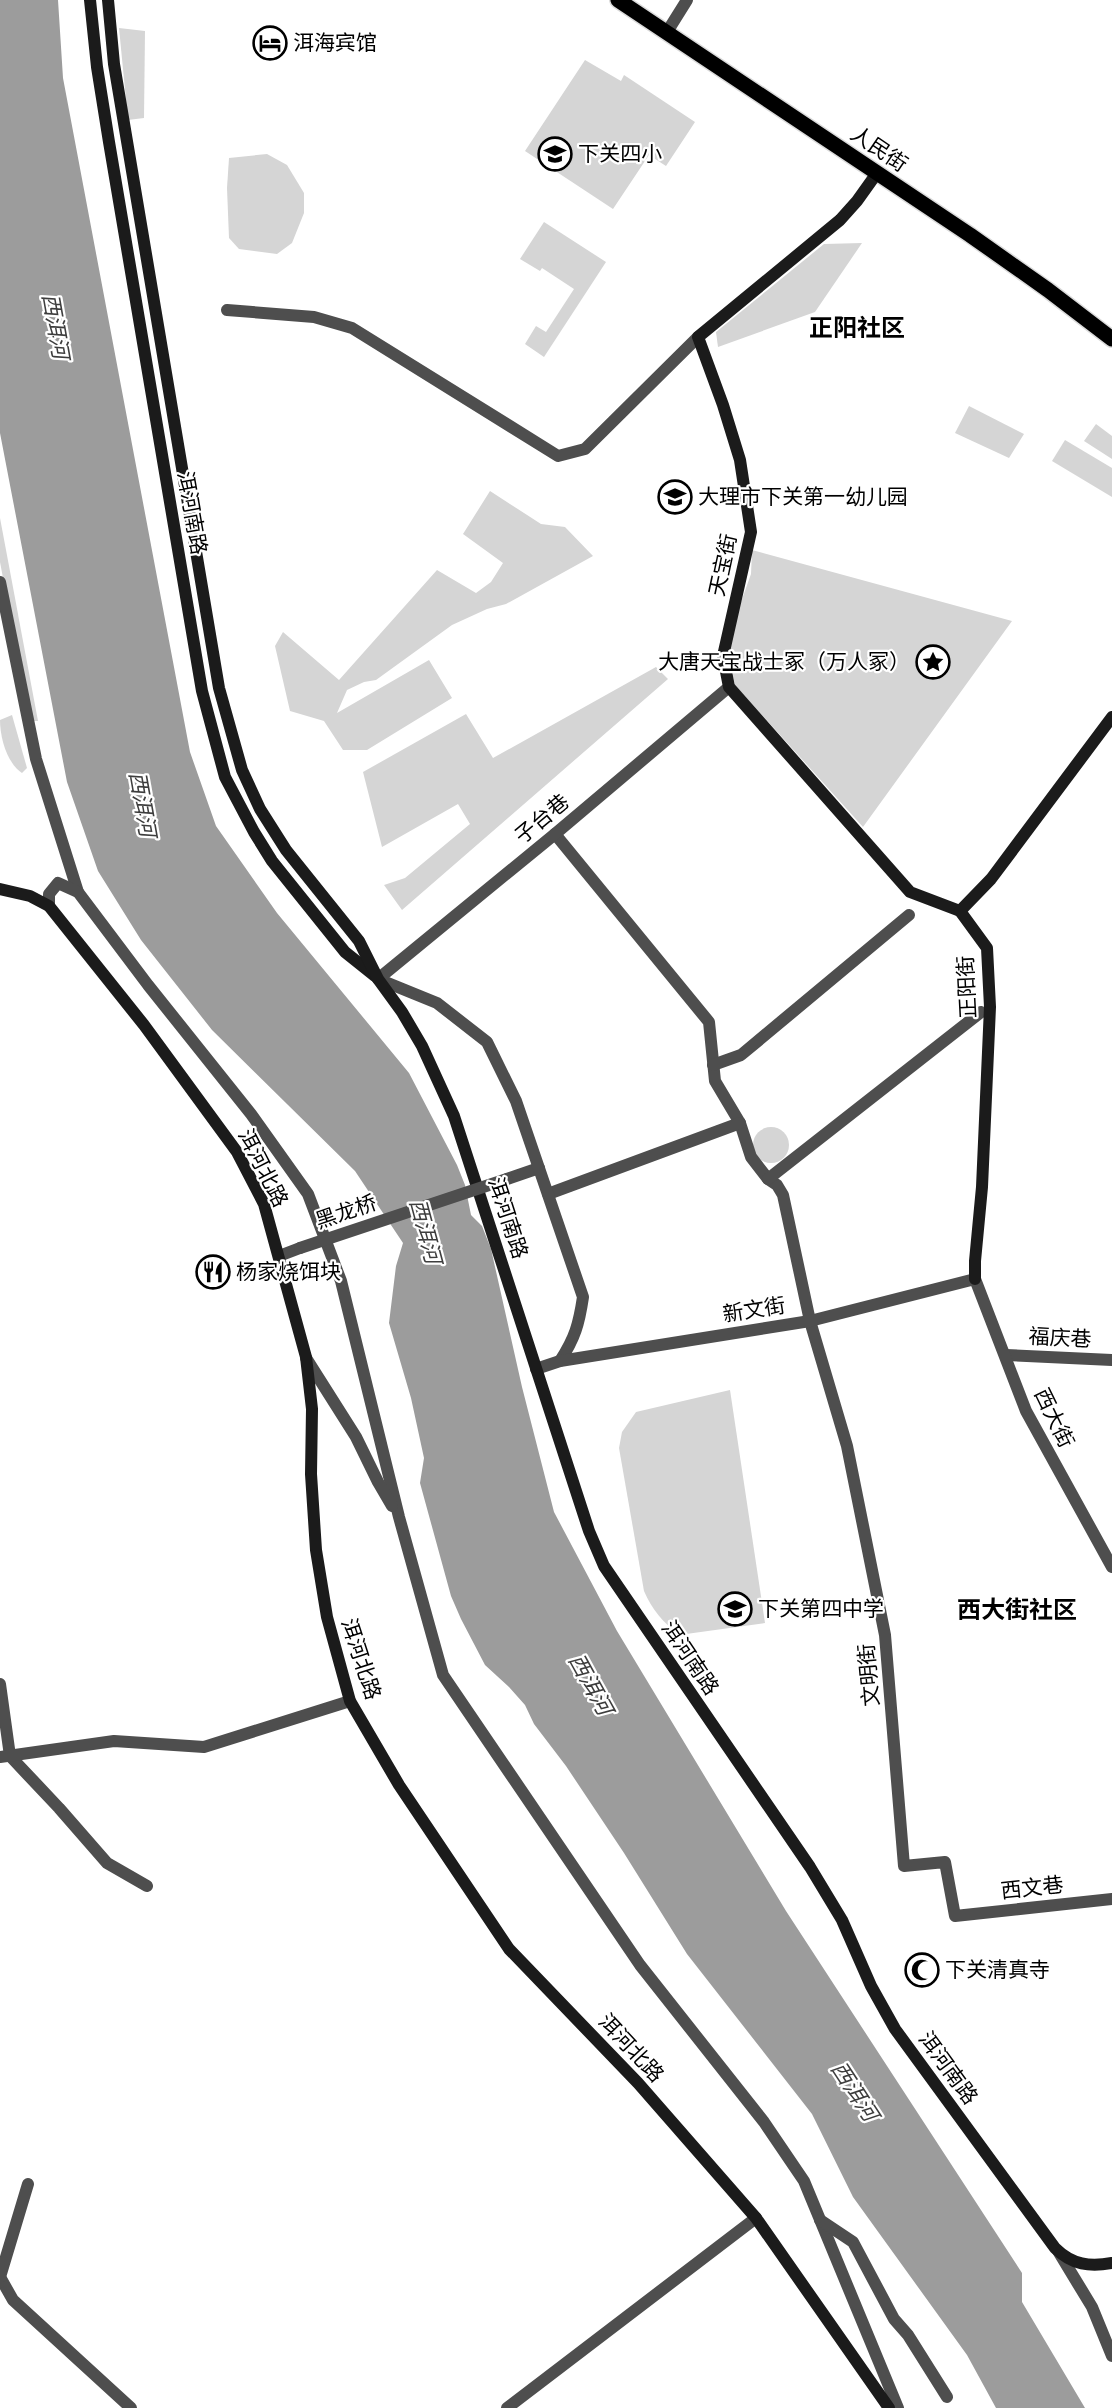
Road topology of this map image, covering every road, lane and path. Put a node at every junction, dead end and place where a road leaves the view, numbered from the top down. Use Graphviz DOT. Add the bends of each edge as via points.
graph roads {
  1 [pos="90,0"];
  2 [pos="108,0"];
  3 [pos="618,0"];
  4 [pos="687,0"];
  5 [pos="667,32"];
  6 [pos="877,173"];
  7 [pos="227,310"];
  8 [pos="698,337"];
  9 [pos="1112,339"];
  10 [pos="0,582"];
  11 [pos="729,687"];
  12 [pos="1112,717"];
  13 [pos="555,834"];
  14 [pos="0,889"];
  15 [pos="78,892"];
  16 [pos="50,906"];
  17 [pos="960,911"];
  18 [pos="909,915"];
  19 [pos="378,979"];
  20 [pos="981,1012"];
  21 [pos="713,1065"];
  22 [pos="740,1123"];
  23 [pos="539,1168"];
  24 [pos="768,1179"];
  25 [pos="548,1194"];
  26 [pos="279,1256"];
  27 [pos="975,1279"];
  28 [pos="810,1321"];
  29 [pos="1006,1355"];
  30 [pos="306,1358"];
  31 [pos="1112,1360"];
  32 [pos="560,1361"];
  33 [pos="536,1369"];
  34 [pos="399,1517"];
  35 [pos="1112,1567"];
  36 [pos="0,1684"];
  37 [pos="350,1701"];
  38 [pos="5,1756"];
  39 [pos="147,1886"];
  40 [pos="1112,1899"];
  41 [pos="956,1916"];
  42 [pos="28,2184"];
  43 [pos="756,2218"];
  44 [pos="820,2220"];
  45 [pos="1055,2248"];
  46 [pos="1112,2263"];
  47 [pos="0,2277"];
  48 [pos="1112,2356"];
  49 [pos="947,2397"];
  50 [pos="131,2408"];
  51 [pos="507,2408"];
  52 [pos="889,2408"];
  53 [pos="898,2408"];
  1 -- 19 [label="main road, 洱河南路" via="113,165 202,692 214,741 244,818 272,861 345,952"];
  2 -- 19 [label="main road, 洱河南路" via="130,162 219,688 231,736 242,770 268,823 359,941"];
  3 -- 5 [label="main road, 人民街"];
  4 -- 5 [label="street"];
  5 -- 6 [label="main road, 人民街"];
  6 -- 8 [label="main road" via="840,220"];
  6 -- 9 [label="main road, 人民街" via="999,255"];
  7 -- 8 [label="street" via="314,317 352,328 558,456 585,449"];
  8 -- 11 [label="main road, 天宝街" via="740,459 751,531 723,656"];
  10 -- 15 [label="street" via="36,759"];
  11 -- 13 [label="street, 子台巷"];
  11 -- 17 [label="main road" via="910,892"];
  12 -- 17 [label="main road" via="991,879"];
  13 -- 19 [label="street, 子台巷"];
  13 -- 21 [label="street" via="709,1022"];
  14 -- 16 [label="main road, 洱河北路" via="30,896"];
  15 -- 16 [label="street" via="58,883 49,894"];
  15 -- 34 [label="street" via="251,1114 308,1194 340,1281"];
  16 -- 26 [label="main road, 洱河北路" via="237,1152 264,1204"];
  17 -- 27 [label="main road, 正阳街" via="987,948 990,1007"];
  18 -- 21 [label="street" via="741,1055"];
  19 -- 23 [label="street" via="437,1003 487,1042 516,1101"];
  19 -- 33 [label="main road, 洱河南路" via="413,1030 448,1100"];
  20 -- 24 [label="street"];
  21 -- 22 [label="street" via="715,1081"];
  22 -- 24 [label="street" via="752,1157"];
  22 -- 25 [label="street"];
  23 -- 25 [label="street"];
  23 -- 26 [label="street, 黑龙桥, bridge"];
  24 -- 28 [label="street" via="783,1195"];
  25 -- 32 [label="street" via="583,1297 574,1338"];
  26 -- 30 [label="main road, 洱河北路"];
  27 -- 28 [label="street, 新文街"];
  27 -- 29 [label="street, 西大街"];
  28 -- 32 [label="street, 新文街"];
  28 -- 41 [label="street, 文明街" via="848,1446 885,1635 904,1866 945,1862"];
  29 -- 31 [label="street, 福庆巷"];
  29 -- 35 [label="street, 西大街" via="1026,1411"];
  30 -- 34 [label="street" via="356,1437"];
  30 -- 37 [label="main road, 洱河北路" via="312,1409 316,1550 327,1617"];
  32 -- 33 [label="street, 新文街"];
  33 -- 45 [label="main road, 洱河南路" via="604,1566 810,1867 842,1920 895,2029"];
  34 -- 44 [label="street" via="443,1675 640,1965 764,2122 804,2181"];
  36 -- 38 [label="street"];
  37 -- 38 [label="street" via="204,1746 114,1741"];
  37 -- 43 [label="main road, 洱河北路" via="399,1785 509,1949 638,2083"];
  38 -- 39 [label="street" via="59,1808 107,1863"];
  40 -- 41 [label="street, 西文巷"];
  42 -- 47 [label="street"];
  43 -- 51 [label="street"];
  43 -- 52 [label="main road, 洱河北路"];
  44 -- 49 [label="street" via="853,2242 894,2319"];
  44 -- 53 [label="street"];
  45 -- 46 [label="main road, 洱河南路" via="1080,2264"];
  45 -- 48 [label="street" via="1092,2307"];
  47 -- 50 [label="street" via="13,2300"];
}
